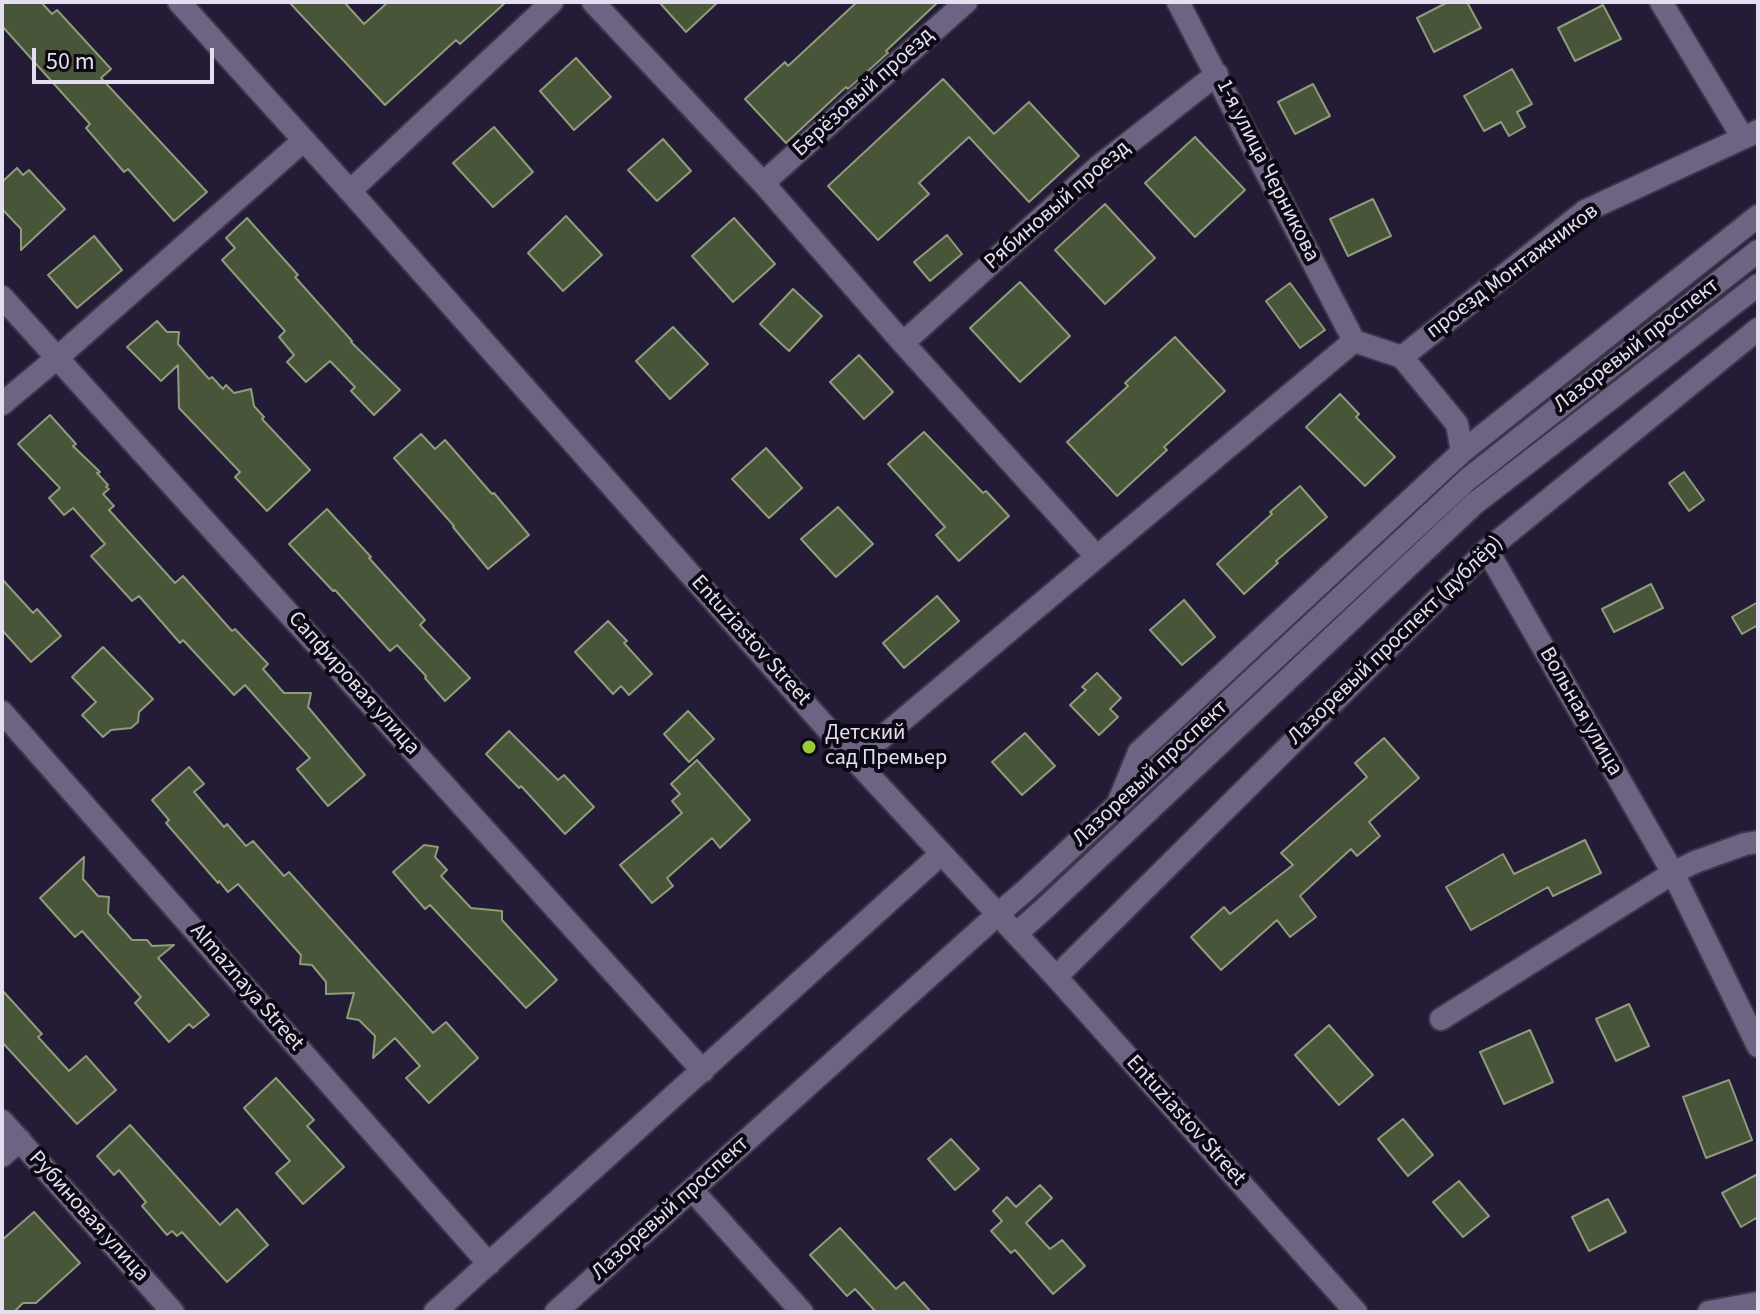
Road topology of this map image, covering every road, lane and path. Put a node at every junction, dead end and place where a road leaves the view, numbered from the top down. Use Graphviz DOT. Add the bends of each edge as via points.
graph roads {
  1 [pos="179,2"];
  2 [pos="552,2"];
  3 [pos="593,2"];
  4 [pos="966,2"];
  5 [pos="1178,2"];
  6 [pos="1661,2"];
  7 [pos="1217,74"];
  8 [pos="1751,134"];
  9 [pos="303,141"];
  10 [pos="763,183"];
  11 [pos="350,191"];
  12 [pos="1758,216"];
  13 [pos="1758,251"];
  14 [pos="1758,285"];
  15 [pos="2,297"];
  16 [pos="1758,329"];
  17 [pos="1354,341"];
  18 [pos="903,343"];
  19 [pos="1402,357"];
  20 [pos="57,358"];
  21 [pos="2,404"];
  22 [pos="1462,452"];
  23 [pos="1487,550"];
  24 [pos="1097,557"];
  25 [pos="2,712"];
  26 [pos="855,760"];
  27 [pos="1117,806"];
  28 [pos="1758,842"];
  29 [pos="941,854"];
  30 [pos="1673,873"];
  31 [pos="998,914"];
  32 [pos="1016,934"];
  33 [pos="1056,977"];
  34 [pos="1441,1019"];
  35 [pos="1758,1046"];
  36 [pos="703,1071"];
  37 [pos="2,1121"];
  38 [pos="20,1140"];
  39 [pos="2,1156"];
  40 [pos="692,1190"];
  41 [pos="489,1264"];
  42 [pos="1758,1303"];
  43 [pos="173,1312"];
  44 [pos="435,1312"];
  45 [pos="556,1312"];
  46 [pos="802,1312"];
  47 [pos="1356,1312"];
  48 [pos="1709,1312"];
  1 -- 9 [label="street, Entuziastov Street"];
  2 -- 11 [label="street"];
  3 -- 10 [label="street"];
  4 -- 10 [label="street, Берёзовый проезд"];
  5 -- 7 [label="street, 1-я улица Черникова"];
  6 -- 8 [label="street"];
  7 -- 17 [label="street, 1-я улица Черникова"];
  7 -- 18 [label="street, Рябиновый проезд" via="1098,167"];
  8 -- 19 [label="street, проезд Монтажников" via="1585,211"];
  9 -- 11 [label="street, Entuziastov Street"];
  9 -- 20 [label="street"];
  10 -- 18 [label="street"];
  11 -- 26 [label="street, Entuziastov Street"];
  12 -- 22 [label="street"];
  13 -- 27 [label="street, Лазоревый проспект" via="1468,479"];
  14 -- 32 [label="street, Лазоревый проспект" via="1474,504"];
  15 -- 20 [label="street, Сапфировая улица"];
  16 -- 23 [label="street, Лазоревый проспект (дублёр)"];
  17 -- 19 [label="street"];
  17 -- 24 [label="street"];
  18 -- 24 [label="street"];
  19 -- 22 [label="street" via="1457,424"];
  20 -- 21 [label="street"];
  20 -- 36 [label="street, Сапфировая улица"];
  22 -- 27 [label="street" via="1139,752"];
  23 -- 30 [label="street, Вольная улица"];
  23 -- 33 [label="street, Лазоревый проспект (дублёр)"];
  24 -- 26 [label="street"];
  25 -- 41 [label="street, Almaznaya Street"];
  26 -- 29 [label="street, Entuziastov Street"];
  27 -- 31 [label="street, Лазоревый проспект"];
  28 -- 30 [label="street"];
  29 -- 31 [label="street, Entuziastov Street"];
  29 -- 36 [label="street"];
  30 -- 34 [label="street"];
  30 -- 35 [label="street, Вольная улица"];
  31 -- 32 [label="street, Entuziastov Street"];
  31 -- 40 [label="street, Лазоревый проспект"];
  32 -- 33 [label="street, Entuziastov Street"];
  33 -- 47 [label="street, Entuziastov Street"];
  36 -- 41 [label="street"];
  37 -- 38 [label="street, Рубиновая улица"];
  38 -- 39 [label="street"];
  38 -- 43 [label="street, Рубиновая улица"];
  40 -- 45 [label="street, Лазоревый проспект"];
  40 -- 46 [label="street"];
  41 -- 44 [label="street"];
  42 -- 48 [label="street"];
}
